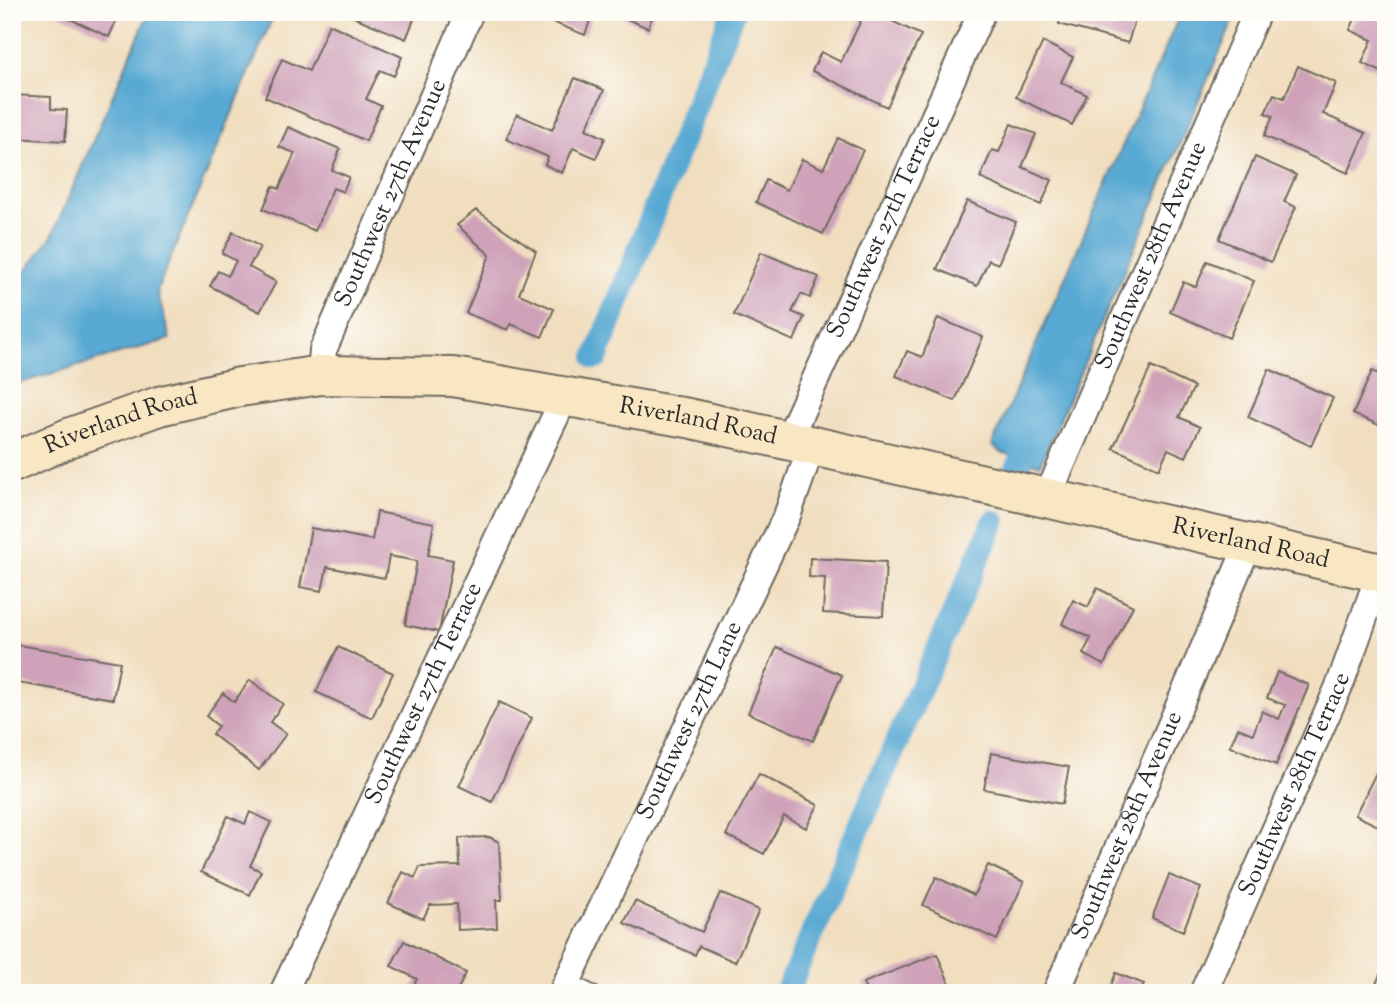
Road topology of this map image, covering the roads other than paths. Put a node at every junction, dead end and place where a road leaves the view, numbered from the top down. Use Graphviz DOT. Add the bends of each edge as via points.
graph roads {
  1 [pos="470,12"];
  2 [pos="982,12"];
  3 [pos="1257,12"];
  4 [pos="321,374"];
  5 [pos="566,394"];
  6 [pos="800,442"];
  7 [pos="12,463"];
  8 [pos="1047,498"];
  9 [pos="1249,543"];
  10 [pos="1383,574"];
  11 [pos="565,987"];
  12 [pos="283,993"];
  13 [pos="592,993"];
  14 [pos="1056,993"];
  15 [pos="1203,993"];
  1 -- 4 [label="street, Southwest 27th Avenue" via="323,350"];
  2 -- 6 [label="street, Southwest 27th Terrace"];
  3 -- 8 [label="street, Southwest 28th Avenue"];
  4 -- 5 [label="street, Riverland Road" via="453,377"];
  4 -- 7 [label="street, Riverland Road" via="159,406 71,436"];
  5 -- 6 [label="street, Riverland Road"];
  5 -- 12 [label="street, Southwest 27th Terrace"];
  6 -- 8 [label="street, Riverland Road"];
  6 -- 11 [label="street, Southwest 27th Lane" via="788,513"];
  8 -- 9 [label="street, Riverland Road"];
  9 -- 10 [label="street, Riverland Road"];
  9 -- 14 [label="street, Southwest 28th Avenue"];
  10 -- 15 [label="street, Southwest 28th Terrace" via="1340,684"];
  11 -- 13 [label="lane"];
}
